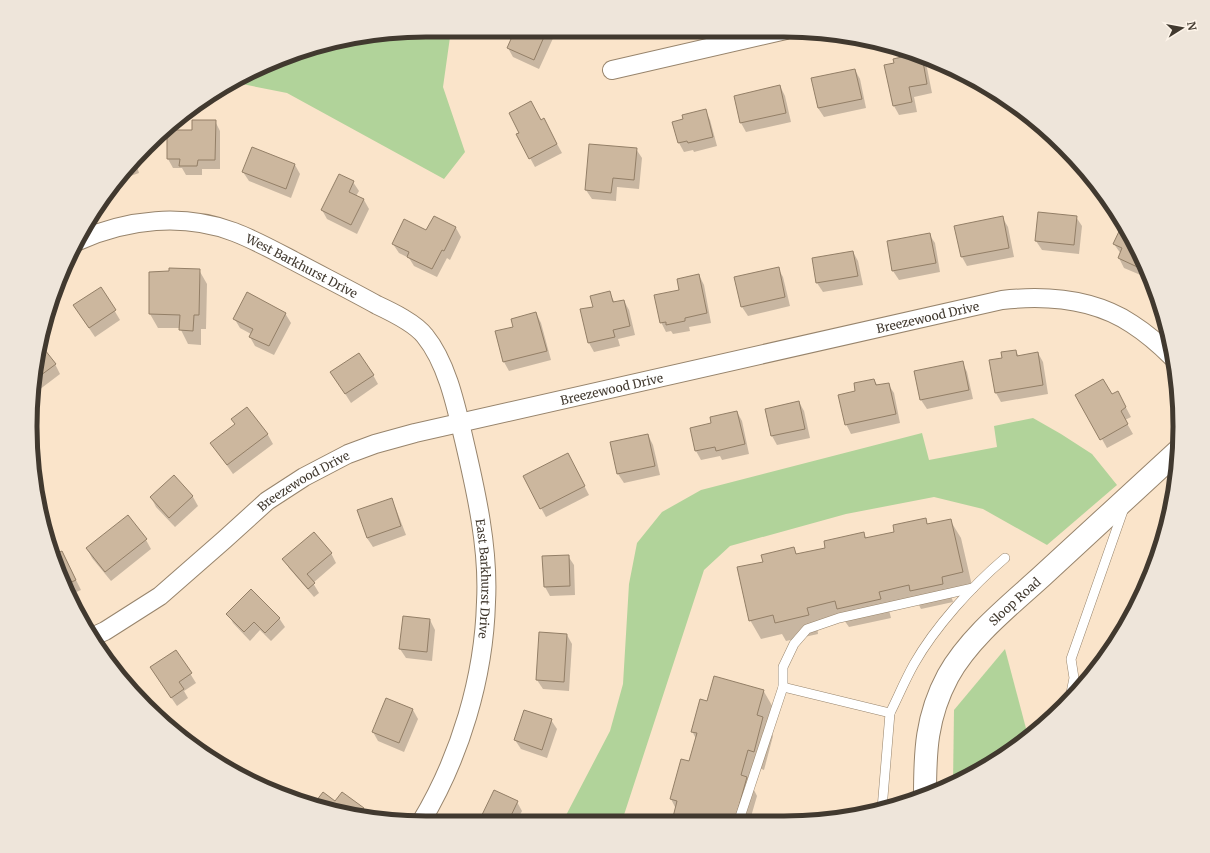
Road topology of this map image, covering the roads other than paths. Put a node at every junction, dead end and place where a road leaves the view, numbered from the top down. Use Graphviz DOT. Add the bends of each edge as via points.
graph roads {
  1 [pos="756,37"];
  2 [pos="612,70"];
  3 [pos="86,237"];
  4 [pos="1166,352"];
  5 [pos="460,423"];
  6 [pos="1172,457"];
  7 [pos="1128,497"];
  8 [pos="1005,558"];
  9 [pos="973,588"];
  10 [pos="98,634"];
  11 [pos="783,687"];
  12 [pos="1072,687"];
  13 [pos="890,714"];
  14 [pos="924,789"];
  15 [pos="882,803"];
  16 [pos="425,816"];
  17 [pos="740,816"];
  1 -- 2 [label="street"];
  3 -- 5 [label="street, West Barkhurst Drive" via="122,226 152,221 180,221 233,232 266,247 401,318 424,334 437,353 446,374"];
  4 -- 5 [label="street, Breezewood Drive" via="1132,324 1090,305 1068,300 1002,300"];
  5 -- 10 [label="street, Breezewood Drive" via="415,432 361,449 304,477 267,501 160,596"];
  5 -- 16 [label="street, East Barkhurst Drive" via="477,497 486,572 486,609 480,661 473,693 442,785"];
  6 -- 7 [label="street, Sloop Road"];
  7 -- 12 [label="lane" via="1071,659 1074,678"];
  7 -- 14 [label="street, Sloop Road" via="996,618 967,649 948,675 932,713 927,735"];
  8 -- 9 [label="lane"];
  9 -- 11 [label="lane" via="839,618 807,629 794,644 783,667"];
  9 -- 13 [label="lane" via="932,637 914,664"];
  11 -- 13 [label="lane"];
  11 -- 17 [label="lane"];
  13 -- 15 [label="lane"];
}
